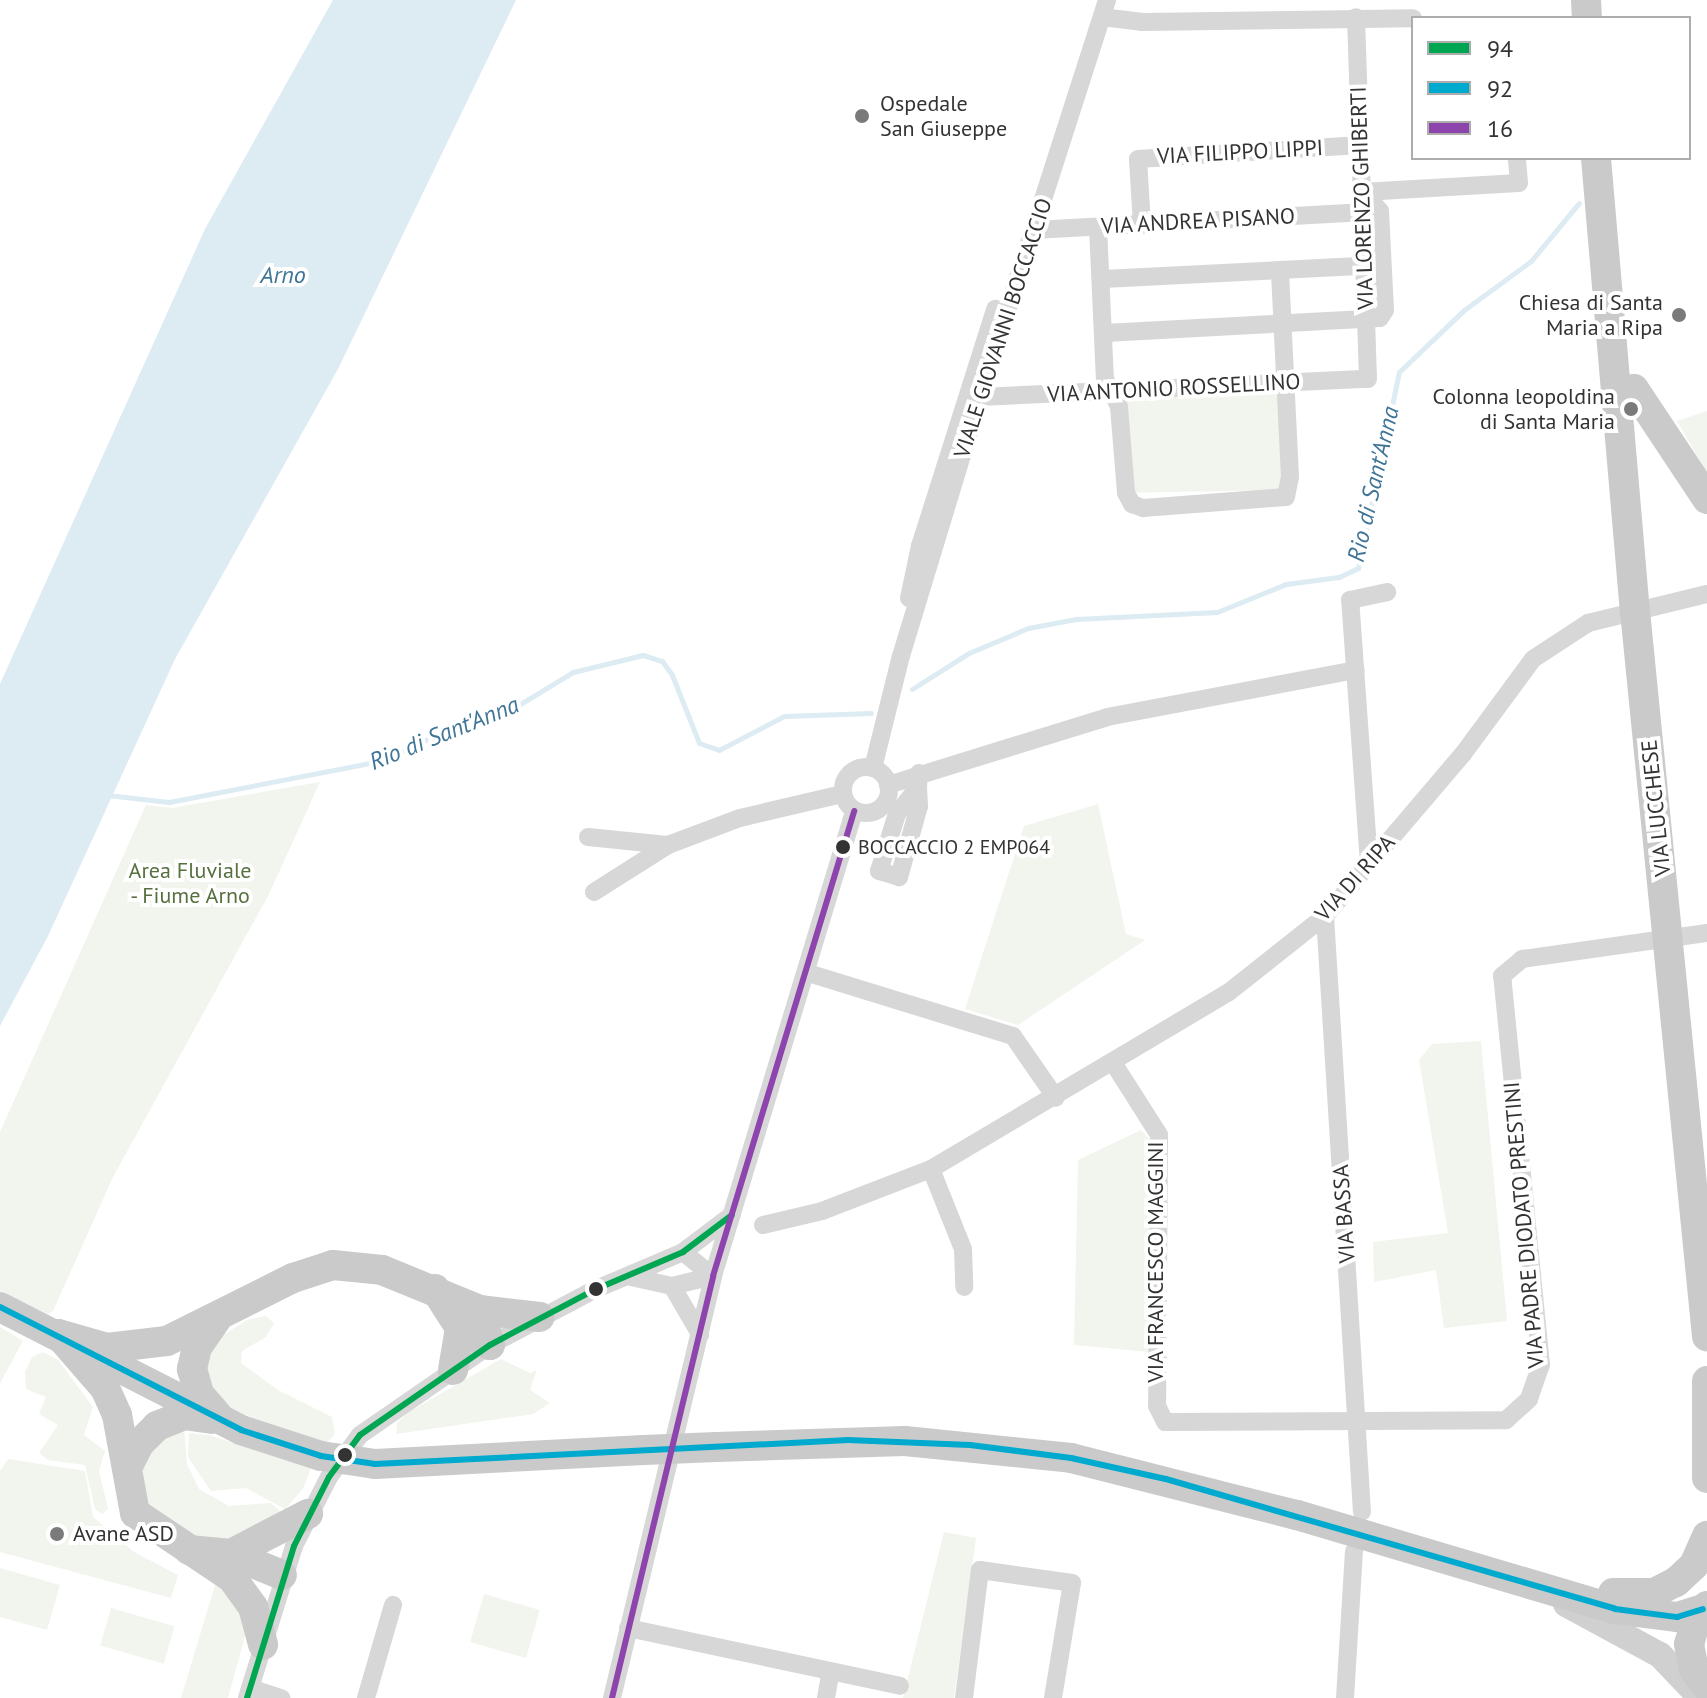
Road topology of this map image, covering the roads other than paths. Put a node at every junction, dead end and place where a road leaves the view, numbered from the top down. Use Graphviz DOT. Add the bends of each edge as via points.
graph roads {
  1 [pos="1102,6"];
  2 [pos="1356,17"];
  3 [pos="1411,18"];
  4 [pos="1360,145"];
  5 [pos="1517,160"];
  6 [pos="1596,160"];
  7 [pos="1362,192"];
  8 [pos="1362,212"];
  9 [pos="1142,225"];
  10 [pos="1098,227"];
  11 [pos="1034,230"];
  12 [pos="1364,266"];
  13 [pos="1280,271"];
  14 [pos="1103,279"];
  15 [pos="1605,279"];
  16 [pos="1367,320"];
  17 [pos="1284,327"];
  18 [pos="1105,333"];
  19 [pos="1368,379"];
  20 [pos="1287,383"];
  21 [pos="1110,391"];
  22 [pos="980,397"];
  23 [pos="1653,413"];
  24 [pos="1619,414"];
  25 [pos="1707,499"];
  26 [pos="1387,592"];
  27 [pos="1707,594"];
  28 [pos="1635,611"];
  29 [pos="901,656"];
  30 [pos="1356,670"];
  31 [pos="873,768"];
  32 [pos="888,785"];
  33 [pos="842,794"];
  34 [pos="854,811"];
  35 [pos="588,837"];
  36 [pos="668,845"];
  37 [pos="1369,863"];
  38 [pos="594,892"];
  39 [pos="1325,916"];
  40 [pos="1707,933"];
  41 [pos="1670,938"];
  42 [pos="808,973"];
  43 [pos="1114,1064"];
  44 [pos="1056,1098"];
  45 [pos="931,1169"];
  46 [pos="732,1215"];
  47 [pos="763,1225"];
  48 [pos="683,1252"];
  49 [pos="627,1276"];
  50 [pos="713,1276"];
  51 [pos="672,1286"];
  52 [pos="964,1287"];
  53 [pos="0,1307"];
  54 [pos="540,1317"];
  55 [pos="470,1319"];
  56 [pos="216,1320"];
  57 [pos="50,1331"];
  58 [pos="700,1334"];
  59 [pos="1707,1336"];
  60 [pos="490,1345"];
  61 [pos="453,1370"];
  62 [pos="1707,1381"];
  63 [pos="221,1420"];
  64 [pos="1165,1422"];
  65 [pos="1359,1422"];
  66 [pos="127,1468"];
  67 [pos="1707,1478"];
  68 [pos="1362,1512"];
  69 [pos="308,1514"];
  70 [pos="1707,1536"];
  71 [pos="1354,1551"];
  72 [pos="232,1566"];
  73 [pos="282,1575"];
  74 [pos="1520,1582"];
  75 [pos="393,1605"];
  76 [pos="1705,1607"];
  77 [pos="1615,1609"];
  78 [pos="628,1628"];
  79 [pos="263,1645"];
  80 [pos="1690,1657"];
  81 [pos="831,1671"];
  82 [pos="900,1686"];
  83 [pos="1707,1687"];
  84 [pos="249,1693"];
  85 [pos="281,1698"];
  86 [pos="366,1698"];
  87 [pos="612,1698"];
  88 [pos="826,1698"];
  89 [pos="964,1698"];
  90 [pos="1053,1698"];
  91 [pos="1345,1698"];
  92 [pos="1701,1698"];
  1 -- 2 [label="street" via="1143,22"];
  1 -- 11 [label="street, VIALE GIOVANNI BOCCACCIO"];
  1 -- 29 [label="street, VIALE GIOVANNI BOCCACCIO" via="924,532"];
  2 -- 3 [label="street"];
  2 -- 4 [label="street, VIA LORENZO GHIBERTI"];
  4 -- 7 [label="street, VIA LORENZO GHIBERTI"];
  4 -- 9 [label="street, VIA FILIPPO LIPPI" via="1138,159"];
  5 -- 7 [label="street" via="1519,183"];
  6 -- 15 [label="main road"];
  7 -- 8 [label="street, VIA LORENZO GHIBERTI"];
  7 -- 16 [label="street" via="1380,211 1385,310 1380,318"];
  8 -- 9 [label="street, VIA ANDREA PISANO"];
  8 -- 12 [label="street, VIA LORENZO GHIBERTI"];
  9 -- 10 [label="street, VIA ANDREA PISANO"];
  10 -- 11 [label="street, VIA ANDREA PISANO"];
  10 -- 14 [label="street"];
  11 -- 22 [label="street, VIALE GIOVANNI BOCCACCIO"];
  12 -- 13 [label="street"];
  12 -- 16 [label="street, VIA LORENZO GHIBERTI"];
  13 -- 14 [label="street"];
  13 -- 17 [label="street"];
  14 -- 18 [label="street"];
  15 -- 23 [label="main road"];
  15 -- 24 [label="main road, VIA LUCCHESE"];
  16 -- 17 [label="street"];
  16 -- 19 [label="street, VIA LORENZO GHIBERTI"];
  17 -- 18 [label="street"];
  17 -- 20 [label="street"];
  18 -- 21 [label="street" via="1103,357"];
  19 -- 20 [label="street, VIA ANTONIO ROSSELLINO"];
  20 -- 21 [label="street, VIA ANTONIO ROSSELLINO"];
  20 -- 21 [label="street" via="1286,497 1143,508 1132,504 1126,493 1119,407"];
  21 -- 22 [label="street, VIA ANTONIO ROSSELLINO"];
  22 -- 29 [label="street, VIALE GIOVANNI BOCCACCIO"];
  23 -- 24 [label="main road" via="1630,388"];
  23 -- 25 [label="main road"];
  24 -- 28 [label="main road, VIA LUCCHESE"];
  26 -- 30 [label="street" via="1350,600"];
  27 -- 28 [label="street, VIA DI RIPA"];
  28 -- 37 [label="street, VIA DI RIPA" via="1588,623 1533,659 1463,754"];
  28 -- 41 [label="main road, VIA LUCCHESE"];
  29 -- 31 [label="street, VIALE GIOVANNI BOCCACCIO"];
  30 -- 32 [label="street" via="1107,717 918,780"];
  30 -- 37 [label="street"];
  31 -- 32 [label="street"];
  31 -- 33 [label="street" via="853,770"];
  32 -- 34 [label="street" via="883,806 869,814"];
  33 -- 34 [label="street"];
  33 -- 36 [label="street" via="789,804"];
  34 -- 42 [label="street"];
  35 -- 36 [label="street"];
  36 -- 38 [label="street"];
  37 -- 39 [label="street, VIA DI RIPA"];
  39 -- 43 [label="street, VIA DI RIPA" via="1229,992"];
  39 -- 65 [label="street, VIA BASSA"];
  40 -- 41 [label="street"];
  41 -- 59 [label="main road, VIA LUCCHESE"];
  41 -- 65 [label="street, VIA PADRE DIODATO PRESTINI" via="1522,959 1506,968 1501,988 1541,1365 1538,1382 1520,1410 1506,1420"];
  42 -- 44 [label="street" via="1013,1036"];
  42 -- 46 [label="street"];
  43 -- 44 [label="street, VIA DI RIPA"];
  43 -- 64 [label="street, VIA FRANCESCO MAGGINI" via="1159,1135 1157,1406"];
  44 -- 45 [label="street, VIA DI RIPA"];
  45 -- 47 [label="street, VIA DI RIPA" via="822,1211"];
  45 -- 52 [label="street" via="963,1249"];
  46 -- 48 [label="street"];
  46 -- 50 [label="street"];
  48 -- 49 [label="street"];
  48 -- 50 [label="street"];
  49 -- 51 [label="street"];
  49 -- 54 [label="street"];
  50 -- 51 [label="street"];
  50 -- 58 [label="street"];
  51 -- 58 [label="street"];
  53 -- 57 [label="main road"];
  54 -- 55 [label="main road"];
  54 -- 60 [label="street"];
  55 -- 56 [label="main road" via="434,1288 382,1270 333,1265 293,1278"];
  55 -- 60 [label="main road"];
  55 -- 61 [label="main road"];
  56 -- 57 [label="main road" via="147,1346 107,1348"];
  56 -- 63 [label="main road" via="197,1347 192,1369 199,1394"];
  57 -- 63 [label="main road"];
  57 -- 66 [label="main road" via="105,1388 120,1426"];
  58 -- 78 [label="street"];
  60 -- 61 [label="street"];
  61 -- 69 [label="street" via="360,1435"];
  62 -- 67 [label="main road"];
  63 -- 66 [label="main road" via="184,1415 168,1420 145,1436"];
  63 -- 74 [label="main road, bridge" via="321,1456 375,1464 893,1441 1071,1458 1282,1511"];
  64 -- 65 [label="street, VIA PADRE DIODATO PRESTINI"];
  65 -- 68 [label="street, VIA BASSA"];
  66 -- 72 [label="main road" via="127,1492 140,1520 189,1550"];
  69 -- 72 [label="main road"];
  69 -- 73 [label="street"];
  70 -- 74 [label="main road" via="1694,1565 1654,1593 1616,1594"];
  71 -- 91 [label="street"];
  72 -- 73 [label="main road"];
  72 -- 79 [label="main road" via="253,1607"];
  73 -- 79 [label="street"];
  74 -- 77 [label="main road"];
  74 -- 92 [label="main road" via="1660,1655"];
  75 -- 86 [label="street"];
  76 -- 77 [label="main road" via="1677,1617"];
  76 -- 80 [label="main road" via="1691,1631"];
  77 -- 80 [label="main road" via="1659,1632"];
  78 -- 81 [label="street"];
  78 -- 87 [label="street"];
  79 -- 84 [label="street"];
  80 -- 83 [label="main road"];
  81 -- 82 [label="street"];
  81 -- 88 [label="street"];
  84 -- 85 [label="street"];
  89 -- 90 [label="street" via="980,1570 1072,1583"];
}
